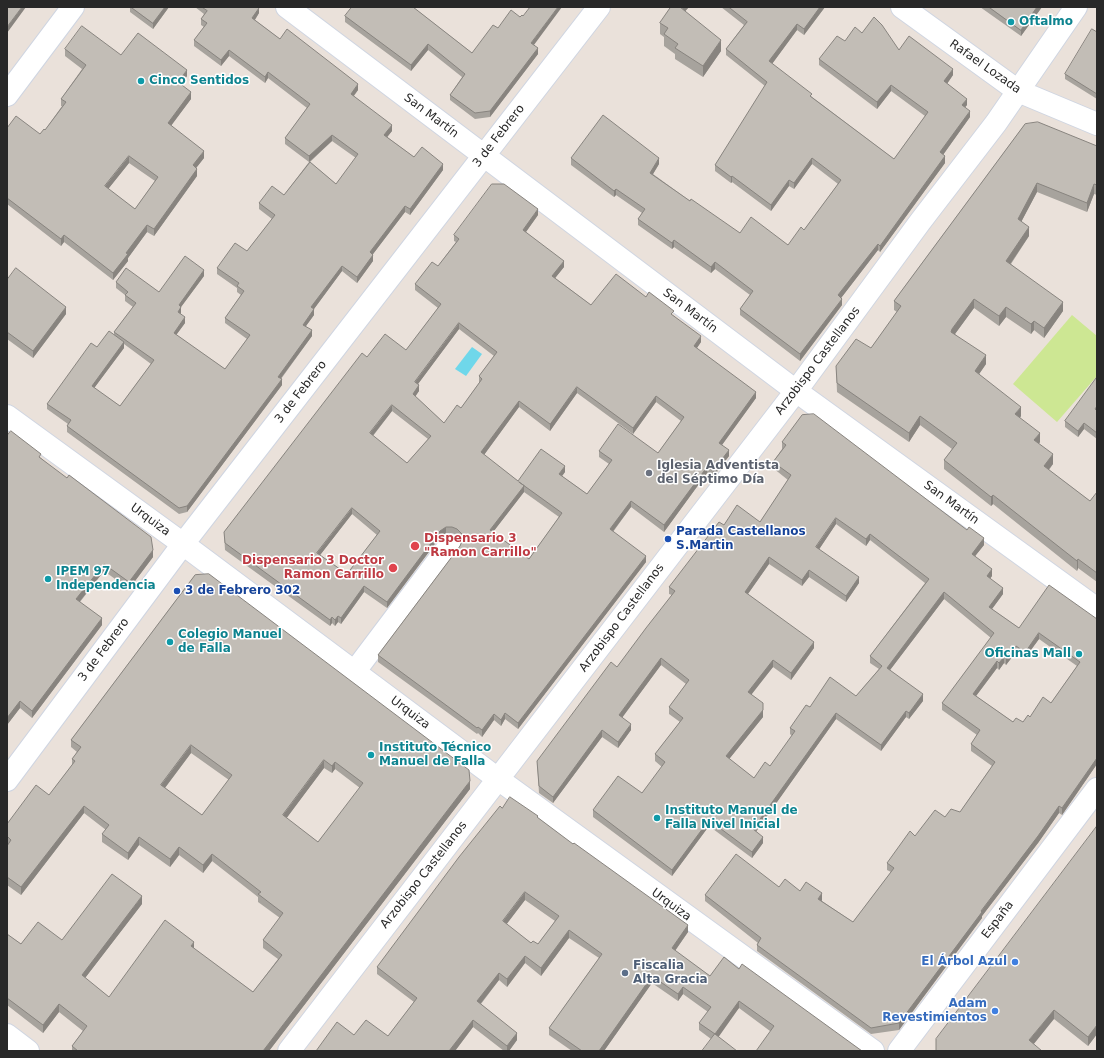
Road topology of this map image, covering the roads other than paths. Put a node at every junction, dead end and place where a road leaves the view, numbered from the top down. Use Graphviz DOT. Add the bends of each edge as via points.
graph roads {
  1 [pos="73,7"];
  2 [pos="287,7"];
  3 [pos="599,7"];
  4 [pos="902,7"];
  5 [pos="1076,7"];
  6 [pos="1018,92"];
  7 [pos="7,95"];
  8 [pos="1097,124"];
  9 [pos="484,156"];
  10 [pos="796,391"];
  11 [pos="7,416"];
  12 [pos="183,544"];
  13 [pos="450,545"];
  14 [pos="1097,609"];
  15 [pos="355,671"];
  16 [pos="498,779"];
  17 [pos="7,780"];
  18 [pos="1097,789"];
  19 [pos="7,1035"];
  20 [pos="28,1051"];
  21 [pos="289,1051"];
  22 [pos="873,1051"];
  23 [pos="899,1051"];
  1 -- 7 [label="street"];
  2 -- 9 [label="street, San Martín"];
  3 -- 9 [label="street, 3 de Febrero"];
  4 -- 6 [label="street, Rafael Lozada"];
  5 -- 6 [label="street, Arzobispo Castellanos"];
  6 -- 8 [label="street, Rafael Lozada"];
  6 -- 10 [label="street, Arzobispo Castellanos"];
  9 -- 10 [label="street, San Martín"];
  9 -- 12 [label="street, 3 de Febrero"];
  10 -- 14 [label="street, San Martín"];
  10 -- 16 [label="street, Arzobispo Castellanos"];
  11 -- 12 [label="street, Urquiza"];
  12 -- 15 [label="street, Urquiza"];
  12 -- 17 [label="street, 3 de Febrero"];
  13 -- 15 [label="street"];
  15 -- 16 [label="street, Urquiza"];
  16 -- 21 [label="street, Arzobispo Castellanos"];
  16 -- 22 [label="street, Urquiza"];
  18 -- 23 [label="street, España"];
  19 -- 20 [label="street"];
}
